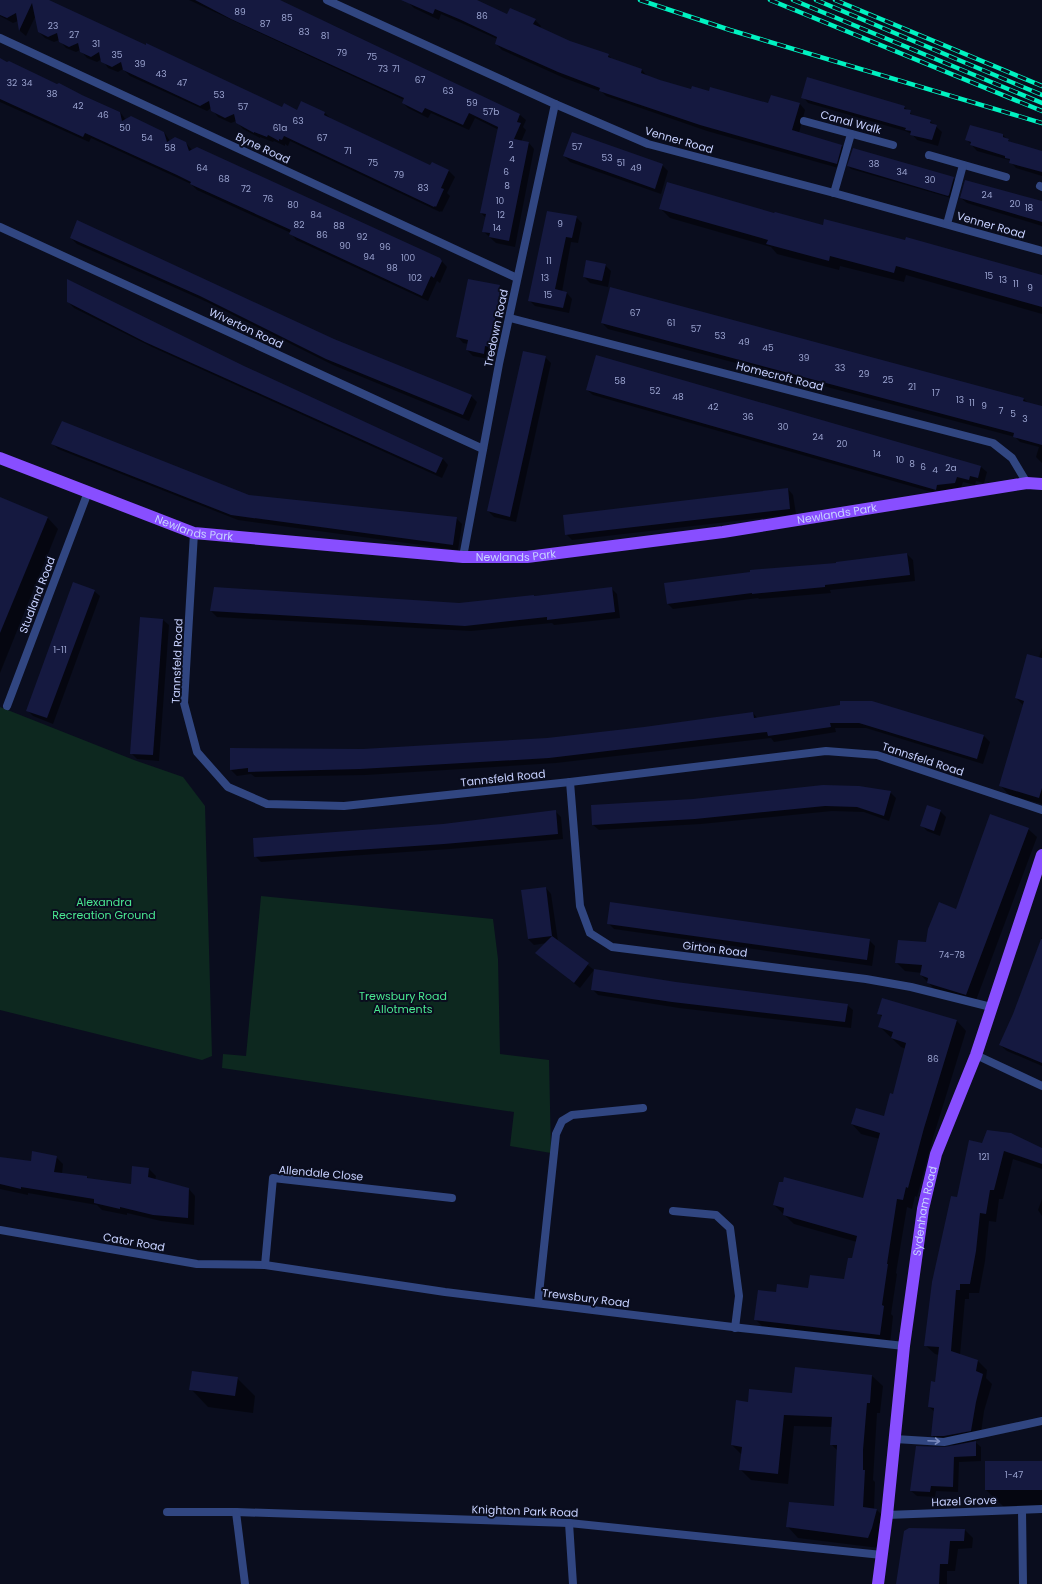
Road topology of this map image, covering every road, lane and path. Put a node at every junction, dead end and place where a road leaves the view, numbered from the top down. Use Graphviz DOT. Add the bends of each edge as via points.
graph roads {
  1 [pos="327,0"];
  2 [pos="0,38"];
  3 [pos="555,104"];
  4 [pos="804,121"];
  5 [pos="851,134"];
  6 [pos="893,145"];
  7 [pos="928,155"];
  8 [pos="963,165"];
  9 [pos="1006,177"];
  10 [pos="834,193"];
  11 [pos="947,224"];
  12 [pos="0,228"];
  13 [pos="1042,251"];
  14 [pos="517,278"];
  15 [pos="510,318"];
  16 [pos="482,449"];
  17 [pos="0,458"];
  18 [pos="1027,484"];
  19 [pos="1042,484"];
  20 [pos="88,492"];
  21 [pos="194,533"];
  22 [pos="463,558"];
  23 [pos="7,706"];
  24 [pos="570,782"];
  25 [pos="1042,810"];
  26 [pos="1042,855"];
  27 [pos="991,1007"];
  28 [pos="976,1055"];
  29 [pos="1042,1086"];
  30 [pos="643,1108"];
  31 [pos="452,1198"];
  32 [pos="673,1211"];
  33 [pos="0,1230"];
  34 [pos="265,1265"];
  35 [pos="538,1303"];
  36 [pos="735,1328"];
  37 [pos="904,1346"];
  38 [pos="1042,1421"];
  39 [pos="895,1439"];
  40 [pos="1042,1509"];
  41 [pos="1022,1510"];
  42 [pos="167,1512"];
  43 [pos="236,1512"];
  44 [pos="887,1515"];
  45 [pos="569,1522"];
  46 [pos="882,1555"];
  47 [pos="245,1584"];
  48 [pos="573,1584"];
  49 [pos="878,1584"];
  50 [pos="1023,1584"];
  1 -- 3 [label="street, Venner Road"];
  2 -- 14 [label="street, Byne Road"];
  3 -- 10 [label="street, Venner Road" via="648,144"];
  3 -- 14 [label="street, Tredown Road"];
  4 -- 5 [label="street, Canal Walk"];
  5 -- 6 [label="street, Canal Walk"];
  5 -- 10 [label="street"];
  7 -- 8 [label="street"];
  8 -- 9 [label="street"];
  8 -- 11 [label="street"];
  10 -- 11 [label="street, Venner Road"];
  11 -- 13 [label="street, Venner Road"];
  12 -- 16 [label="street, Wiverton Road"];
  14 -- 15 [label="street, Tredown Road"];
  15 -- 16 [label="street, Tredown Road"];
  15 -- 18 [label="street, Homecroft Road" via="992,443 1012,458"];
  16 -- 22 [label="street, Tredown Road"];
  17 -- 20 [label="main road, Newlands Park"];
  18 -- 19 [label="main road, Newlands Park"];
  18 -- 22 [label="main road, Newlands Park" via="723,532 527,557"];
  20 -- 21 [label="main road, Newlands Park"];
  20 -- 23 [label="street, Studland Road"];
  21 -- 22 [label="main road, Newlands Park"];
  21 -- 24 [label="street, Tannsfeld Road" via="184,703 197,752 228,787 267,804 344,806"];
  24 -- 25 [label="street, Tannsfeld Road" via="826,751 878,755"];
  24 -- 27 [label="street, Girton Road" via="580,906 590,933 612,947 866,979 913,987"];
  26 -- 27 [label="main road, Sydenham Road"];
  27 -- 28 [label="main road, Sydenham Road"];
  28 -- 29 [label="street"];
  28 -- 37 [label="main road, Sydenham Road" via="936,1154 923,1209"];
  30 -- 35 [label="street" via="572,1115 562,1121 556,1134"];
  31 -- 34 [label="street, Allendale Close" via="273,1178"];
  32 -- 36 [label="street" via="716,1215 730,1228 739,1296"];
  33 -- 34 [label="street, Cator Road" via="197,1264"];
  34 -- 35 [label="street, Trewsbury Road" via="444,1292"];
  35 -- 36 [label="street, Trewsbury Road"];
  36 -- 37 [label="street, Trewsbury Road"];
  37 -- 39 [label="main road, Sydenham Road"];
  39 -- 38 [label="street, one-way" via="944,1442"];
  39 -- 44 [label="main road, Sydenham Road"];
  40 -- 41 [label="street, Hazel Grove"];
  41 -- 44 [label="street, Hazel Grove"];
  41 -- 50 [label="street"];
  42 -- 43 [label="street, Knighton Park Road"];
  43 -- 45 [label="street, Knighton Park Road"];
  43 -- 47 [label="street"];
  44 -- 46 [label="main road, Sydenham Road"];
  45 -- 46 [label="street, Knighton Park Road"];
  45 -- 48 [label="street"];
  46 -- 49 [label="main road, Sydenham Road"];
}
